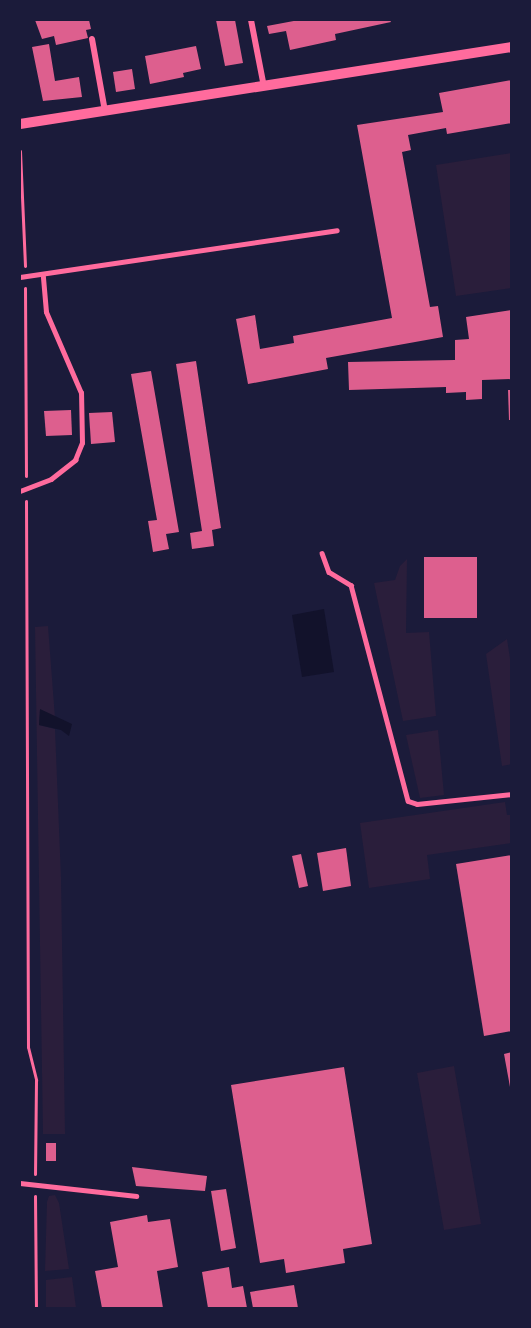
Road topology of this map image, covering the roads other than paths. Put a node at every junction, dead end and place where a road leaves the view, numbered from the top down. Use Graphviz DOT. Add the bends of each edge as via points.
graph roads {
  1 [pos="251,20"];
  2 [pos="92,39"];
  3 [pos="512,46"];
  4 [pos="264,88"];
  5 [pos="105,112"];
  6 [pos="20,124"];
  7 [pos="338,230"];
  8 [pos="44,276"];
  9 [pos="22,277"];
  10 [pos="20,491"];
  11 [pos="322,553"];
  12 [pos="512,794"];
  13 [pos="20,1183"];
  14 [pos="136,1196"];
  1 -- 4 [label="street"];
  2 -- 5 [label="street"];
  3 -- 4 [label="street"];
  4 -- 5 [label="street"];
  5 -- 6 [label="street"];
  7 -- 8 [label="lane"];
  8 -- 9 [label="lane"];
  8 -- 10 [label="lane" via="46,312 81,393 82,443 75,460 51,479"];
  11 -- 12 [label="lane" via="329,572 351,585 408,801 417,804"];
  13 -- 14 [label="lane"];
}
